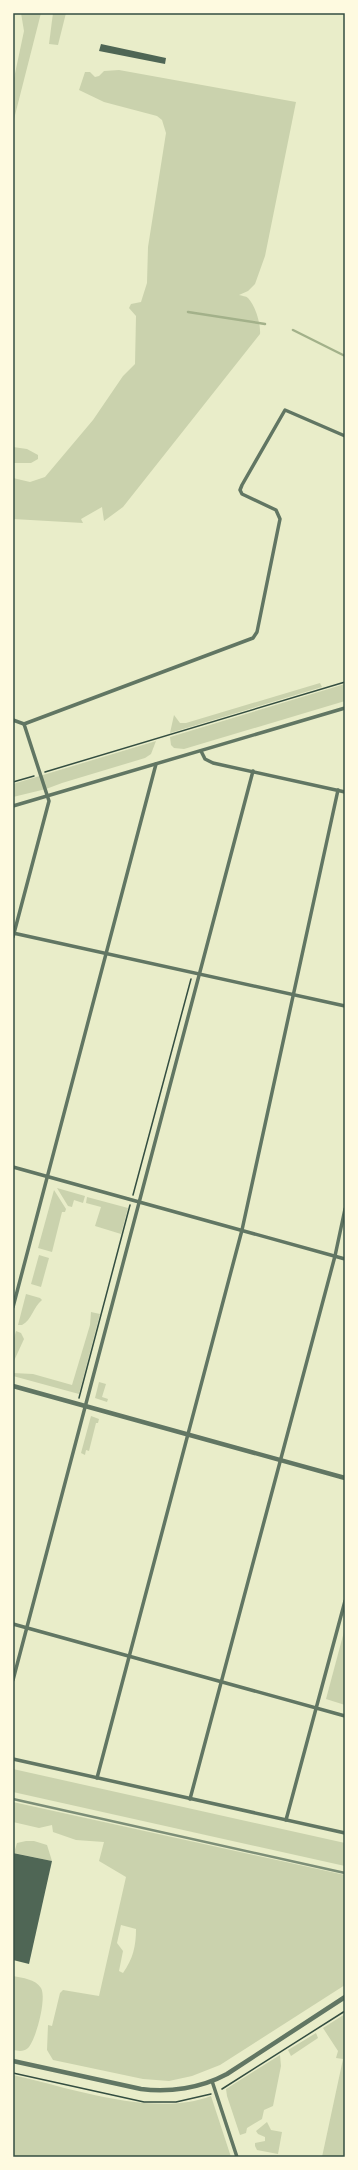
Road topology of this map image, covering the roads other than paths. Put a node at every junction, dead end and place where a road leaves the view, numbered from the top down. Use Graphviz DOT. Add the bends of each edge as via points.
graph roads {
  1 [pos="345,436"];
  2 [pos="345,708"];
  3 [pos="13,720"];
  4 [pos="24,724"];
  5 [pos="201,751"];
  6 [pos="156,764"];
  7 [pos="253,771"];
  8 [pos="338,790"];
  9 [pos="345,792"];
  10 [pos="48,796"];
  11 [pos="13,806"];
  12 [pos="13,934"];
  13 [pos="106,954"];
  14 [pos="200,974"];
  15 [pos="294,994"];
  16 [pos="345,1006"];
  17 [pos="13,1167"];
  18 [pos="47,1176"];
  19 [pos="140,1202"];
  20 [pos="345,1209"];
  21 [pos="242,1230"];
  22 [pos="335,1256"];
  23 [pos="345,1259"];
  24 [pos="13,1307"];
  25 [pos="13,1386"];
  26 [pos="86,1406"];
  27 [pos="188,1434"];
  28 [pos="280,1460"];
  29 [pos="345,1478"];
  30 [pos="345,1601"];
  31 [pos="13,1624"];
  32 [pos="26,1628"];
  33 [pos="129,1657"];
  34 [pos="13,1680"];
  35 [pos="221,1683"];
  36 [pos="316,1709"];
  37 [pos="345,1716"];
  38 [pos="13,1759"];
  39 [pos="97,1778"];
  40 [pos="190,1799"];
  41 [pos="286,1820"];
  42 [pos="345,1833"];
  43 [pos="345,1997"];
  44 [pos="13,2061"];
  45 [pos="212,2081"];
  46 [pos="236,2157"];
  1 -- 4 [label="street" via="285,410 240,490 242,494 276,510 280,518 257,632 253,638"];
  2 -- 5 [label="street"];
  3 -- 4 [label="street"];
  4 -- 10 [label="street"];
  5 -- 6 [label="street"];
  5 -- 7 [label="street" via="205,759 213,763"];
  6 -- 10 [label="street"];
  6 -- 13 [label="street"];
  7 -- 8 [label="street"];
  7 -- 14 [label="street"];
  8 -- 9 [label="street"];
  8 -- 15 [label="street"];
  10 -- 11 [label="street"];
  10 -- 12 [label="street" via="48,806"];
  12 -- 13 [label="street"];
  13 -- 14 [label="street"];
  13 -- 18 [label="street"];
  14 -- 15 [label="street"];
  14 -- 19 [label="street"];
  15 -- 16 [label="street"];
  15 -- 21 [label="street"];
  17 -- 18 [label="street"];
  18 -- 19 [label="street"];
  18 -- 24 [label="street"];
  19 -- 21 [label="street"];
  19 -- 26 [label="street"];
  20 -- 22 [label="street"];
  21 -- 22 [label="street"];
  21 -- 27 [label="street"];
  22 -- 23 [label="street"];
  22 -- 28 [label="street"];
  25 -- 26 [label="street"];
  26 -- 27 [label="street"];
  26 -- 32 [label="street"];
  27 -- 28 [label="street"];
  27 -- 33 [label="street"];
  28 -- 29 [label="street"];
  28 -- 35 [label="street"];
  30 -- 36 [label="street"];
  31 -- 32 [label="street"];
  32 -- 33 [label="street"];
  32 -- 34 [label="street"];
  33 -- 35 [label="street"];
  33 -- 39 [label="street"];
  35 -- 36 [label="street"];
  35 -- 40 [label="street"];
  36 -- 37 [label="street"];
  36 -- 41 [label="street"];
  38 -- 39 [label="street"];
  39 -- 40 [label="street"];
  40 -- 41 [label="street"];
  41 -- 42 [label="street"];
  43 -- 45 [label="street"];
  44 -- 45 [label="street" via="150,2090 176,2089"];
  45 -- 46 [label="street"];
}
